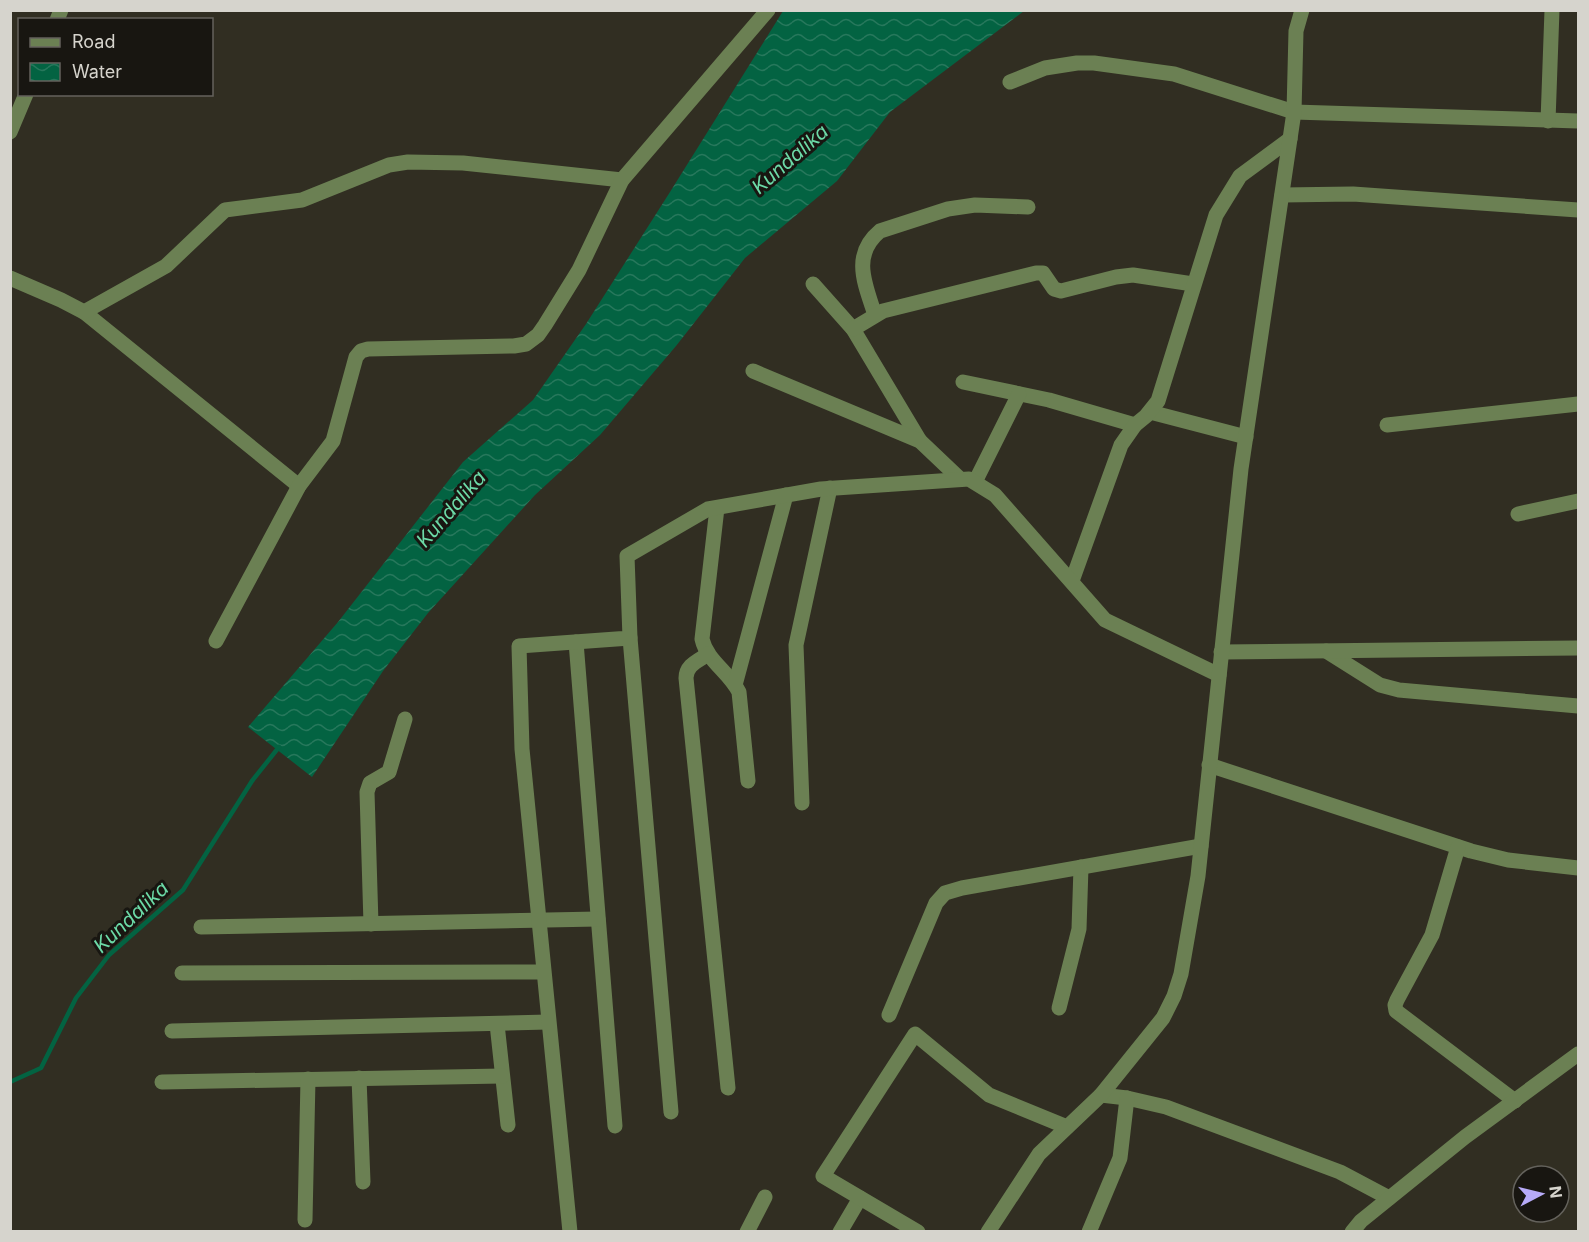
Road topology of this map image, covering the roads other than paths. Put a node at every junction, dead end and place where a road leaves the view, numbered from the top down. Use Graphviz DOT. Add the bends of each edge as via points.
graph roads {
  1 [pos="768,10"];
  2 [pos="1302,10"];
  3 [pos="1552,10"];
  4 [pos="1010,82"];
  5 [pos="25,96"];
  6 [pos="1294,112"];
  7 [pos="1548,121"];
  8 [pos="1578,121"];
  9 [pos="10,132"];
  10 [pos="1290,139"];
  11 [pos="622,180"];
  12 [pos="1282,195"];
  13 [pos="1028,207"];
  14 [pos="1578,210"];
  15 [pos="11,279"];
  16 [pos="813,284"];
  17 [pos="1193,284"];
  18 [pos="84,312"];
  19 [pos="875,315"];
  20 [pos="852,329"];
  21 [pos="753,371"];
  22 [pos="963,382"];
  23 [pos="1019,394"];
  24 [pos="1578,404"];
  25 [pos="1150,412"];
  26 [pos="1135,425"];
  27 [pos="1387,425"];
  28 [pos="1246,437"];
  29 [pos="920,441"];
  30 [pos="968,481"];
  31 [pos="298,486"];
  32 [pos="830,488"];
  33 [pos="786,495"];
  34 [pos="1578,501"];
  35 [pos="717,508"];
  36 [pos="1518,514"];
  37 [pos="1072,581"];
  38 [pos="630,638"];
  39 [pos="216,641"];
  40 [pos="576,642"];
  41 [pos="1578,648"];
  42 [pos="1325,651"];
  43 [pos="1221,652"];
  44 [pos="708,654"];
  45 [pos="1219,675"];
  46 [pos="735,685"];
  47 [pos="1578,706"];
  48 [pos="405,719"];
  49 [pos="1210,759"];
  50 [pos="748,781"];
  51 [pos="802,803"];
  52 [pos="1201,846"];
  53 [pos="1458,847"];
  54 [pos="1081,867"];
  55 [pos="1578,868"];
  56 [pos="598,919"];
  57 [pos="538,920"];
  58 [pos="371,924"];
  59 [pos="201,927"];
  60 [pos="543,972"];
  61 [pos="182,973"];
  62 [pos="1059,1008"];
  63 [pos="889,1015"];
  64 [pos="497,1023"];
  65 [pos="548,1023"];
  66 [pos="171,1031"];
  67 [pos="1578,1054"];
  68 [pos="502,1076"];
  69 [pos="359,1078"];
  70 [pos="308,1079"];
  71 [pos="162,1082"];
  72 [pos="728,1088"];
  73 [pos="1101,1095"];
  74 [pos="1127,1098"];
  75 [pos="1515,1101"];
  76 [pos="671,1112"];
  77 [pos="508,1125"];
  78 [pos="615,1125"];
  79 [pos="1067,1127"];
  80 [pos="363,1182"];
  81 [pos="765,1197"];
  82 [pos="860,1198"];
  83 [pos="1389,1198"];
  84 [pos="305,1220"];
  85 [pos="908,1229"];
  86 [pos="570,1232"];
  87 [pos="747,1232"];
  88 [pos="840,1232"];
  89 [pos="988,1232"];
  90 [pos="1089,1232"];
  91 [pos="1352,1232"];
  1 -- 11 [label="street"];
  2 -- 6 [label="street" via="1296,31"];
  3 -- 7 [label="street"];
  4 -- 6 [label="street" via="1045,68 1094,63 1174,74"];
  5 -- 9 [label="street"];
  6 -- 7 [label="street"];
  6 -- 10 [label="street"];
  7 -- 8 [label="street"];
  10 -- 12 [label="street"];
  10 -- 17 [label="street" via="1240,176 1216,215"];
  11 -- 18 [label="street" via="463,163 389,165 302,200 225,210 166,266"];
  11 -- 31 [label="street" via="579,270 538,335 526,344 514,346 361,351 333,441"];
  12 -- 14 [label="street" via="1360,195"];
  12 -- 28 [label="street"];
  13 -- 19 [label="street" via="975,205 948,209 880,231 868,243 862,262 863,279"];
  15 -- 18 [label="street"];
  16 -- 20 [label="street"];
  17 -- 19 [label="street" via="1133,275 1061,291 1053,289 1043,273 1036,273"];
  17 -- 25 [label="street" via="1158,401"];
  18 -- 31 [label="street"];
  19 -- 20 [label="street"];
  20 -- 29 [label="street"];
  21 -- 29 [label="street"];
  22 -- 23 [label="street"];
  23 -- 26 [label="street"];
  23 -- 30 [label="street"];
  24 -- 27 [label="street"];
  25 -- 26 [label="street"];
  25 -- 28 [label="street"];
  26 -- 37 [label="street" via="1121,446"];
  28 -- 43 [label="street"];
  29 -- 30 [label="street"];
  30 -- 32 [label="street"];
  30 -- 37 [label="street" via="995,495"];
  31 -- 39 [label="street"];
  32 -- 33 [label="street"];
  32 -- 51 [label="street" via="796,645"];
  33 -- 35 [label="street"];
  33 -- 46 [label="street"];
  34 -- 36 [label="street"];
  35 -- 38 [label="street" via="708,509 627,556"];
  35 -- 44 [label="street" via="702,632"];
  37 -- 45 [label="street" via="1105,620"];
  38 -- 40 [label="street"];
  38 -- 76 [label="street"];
  40 -- 56 [label="street"];
  40 -- 57 [label="street" via="519,646 522,749"];
  41 -- 42 [label="street"];
  42 -- 43 [label="street"];
  42 -- 47 [label="street" via="1380,685 1398,690"];
  43 -- 45 [label="street"];
  44 -- 46 [label="street"];
  44 -- 72 [label="street" via="689,666 686,678"];
  45 -- 49 [label="street"];
  46 -- 50 [label="street" via="740,698"];
  48 -- 58 [label="street" via="389,772 370,783 367,792"];
  49 -- 52 [label="street"];
  49 -- 53 [label="street"];
  52 -- 54 [label="street"];
  52 -- 73 [label="street" via="1174,996 1163,1018"];
  53 -- 55 [label="street" via="1508,860"];
  53 -- 75 [label="street" via="1432,935 1397,1000 1396,1011"];
  54 -- 62 [label="street" via="1080,929"];
  54 -- 63 [label="street" via="945,893 936,903"];
  56 -- 57 [label="street"];
  56 -- 78 [label="street"];
  57 -- 58 [label="street"];
  57 -- 60 [label="street"];
  58 -- 59 [label="street"];
  60 -- 61 [label="street"];
  60 -- 65 [label="street"];
  64 -- 65 [label="street"];
  64 -- 66 [label="street"];
  64 -- 68 [label="street"];
  65 -- 86 [label="street"];
  67 -- 75 [label="street"];
  68 -- 69 [label="street"];
  68 -- 77 [label="street"];
  69 -- 70 [label="street"];
  69 -- 80 [label="street"];
  70 -- 71 [label="street"];
  70 -- 84 [label="street"];
  73 -- 74 [label="street"];
  73 -- 79 [label="street"];
  74 -- 83 [label="street" via="1166,1107 1340,1172"];
  74 -- 90 [label="street" via="1120,1158"];
  75 -- 83 [label="street"];
  79 -- 82 [label="street" via="989,1095 915,1034 823,1176"];
  79 -- 89 [label="street" via="1039,1154"];
  81 -- 87 [label="street"];
  82 -- 85 [label="street"];
  82 -- 88 [label="street"];
  83 -- 91 [label="street"];
}
